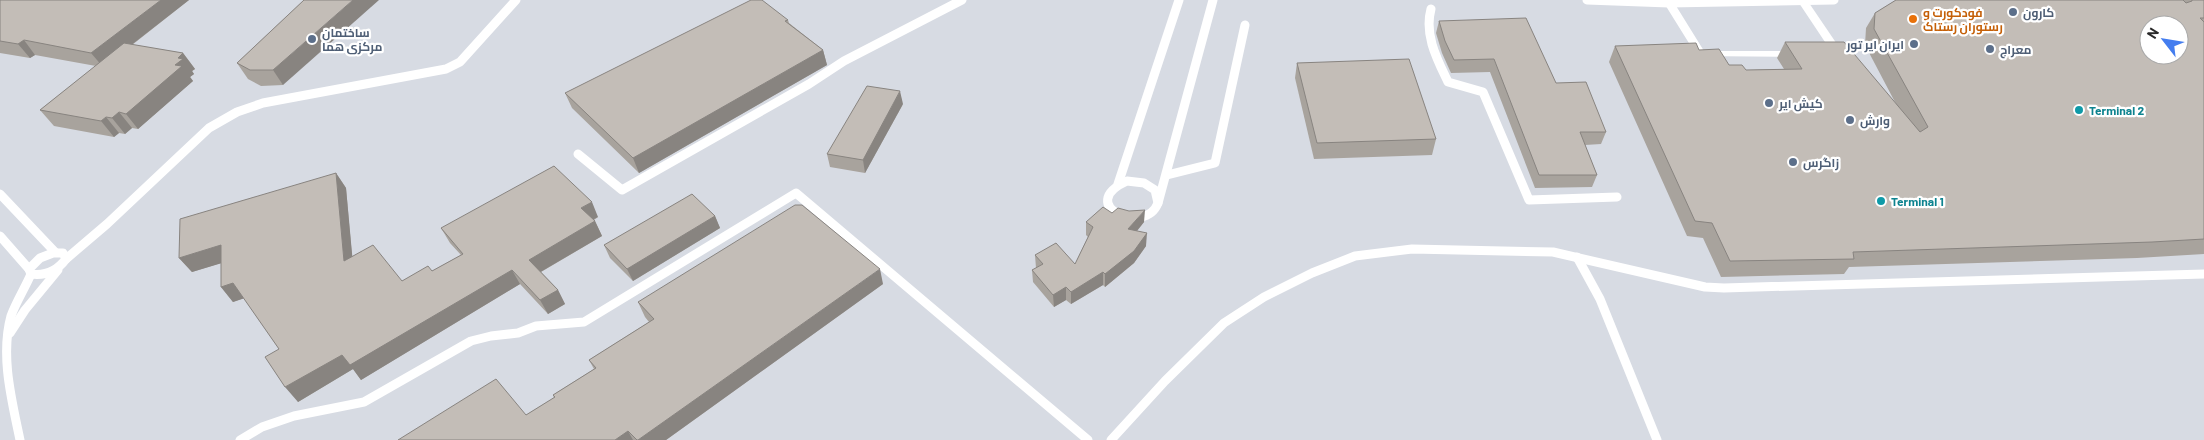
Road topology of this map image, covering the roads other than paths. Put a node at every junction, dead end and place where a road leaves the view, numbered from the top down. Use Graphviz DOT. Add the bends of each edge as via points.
graph roads {
  1 [pos="516,0"];
  2 [pos="962,0"];
  3 [pos="1179,0"];
  4 [pos="1213,0"];
  5 [pos="1587,0"];
  6 [pos="1834,0"];
  7 [pos="1802,1"];
  8 [pos="1670,2"];
  9 [pos="1430,10"];
  10 [pos="1245,25"];
  11 [pos="578,154"];
  12 [pos="1167,175"];
  13 [pos="1118,184"];
  14 [pos="0,194"];
  15 [pos="1617,197"];
  16 [pos="1158,203"];
  17 [pos="0,236"];
  18 [pos="55,252"];
  19 [pos="1577,257"];
  20 [pos="64,262"];
  21 [pos="30,272"];
  22 [pos="2204,274"];
  23 [pos="7,337"];
  24 [pos="18,439"];
  25 [pos="240,440"];
  26 [pos="1088,440"];
  27 [pos="1111,440"];
  28 [pos="1657,440"];
  1 -- 20 [label="lane" via="460,62 446,70 263,102 209,128"];
  2 -- 11 [label="lane" via="844,61 622,190"];
  3 -- 13 [label="lane"];
  4 -- 12 [label="lane"];
  5 -- 8 [label="lane"];
  6 -- 7 [label="lane"];
  7 -- 8 [label="lane"];
  7 -- 8 [label="street" via="1838,53 1701,54"];
  9 -- 15 [label="lane" via="1427,20 1436,58 1448,82 1483,92 1529,200"];
  10 -- 12 [label="lane" via="1215,163"];
  12 -- 16 [label="lane"];
  13 -- 16 [label="lane" via="1137,181 1147,184 1154,189"];
  13 -- 16 [label="lane" via="1107,196 1110,210 1118,215 1138,218 1155,210"];
  14 -- 18 [label="lane"];
  17 -- 21 [label="lane"];
  18 -- 20 [label="lane" via="63,253"];
  18 -- 21 [label="lane" via="34,262"];
  19 -- 22 [label="lane" via="1714,288"];
  19 -- 27 [label="lane" via="1553,252 1412,249 1355,256 1264,297 1224,323"];
  19 -- 28 [label="lane" via="1600,298"];
  20 -- 21 [label="lane" via="52,273 40,276"];
  20 -- 23 [label="lane"];
  21 -- 23 [label="lane" via="11,317"];
  23 -- 24 [label="lane" via="6,371"];
  25 -- 26 [label="lane" via="262,427 294,416 364,402 471,341 518,333 536,326 584,322 796,193"];
}
